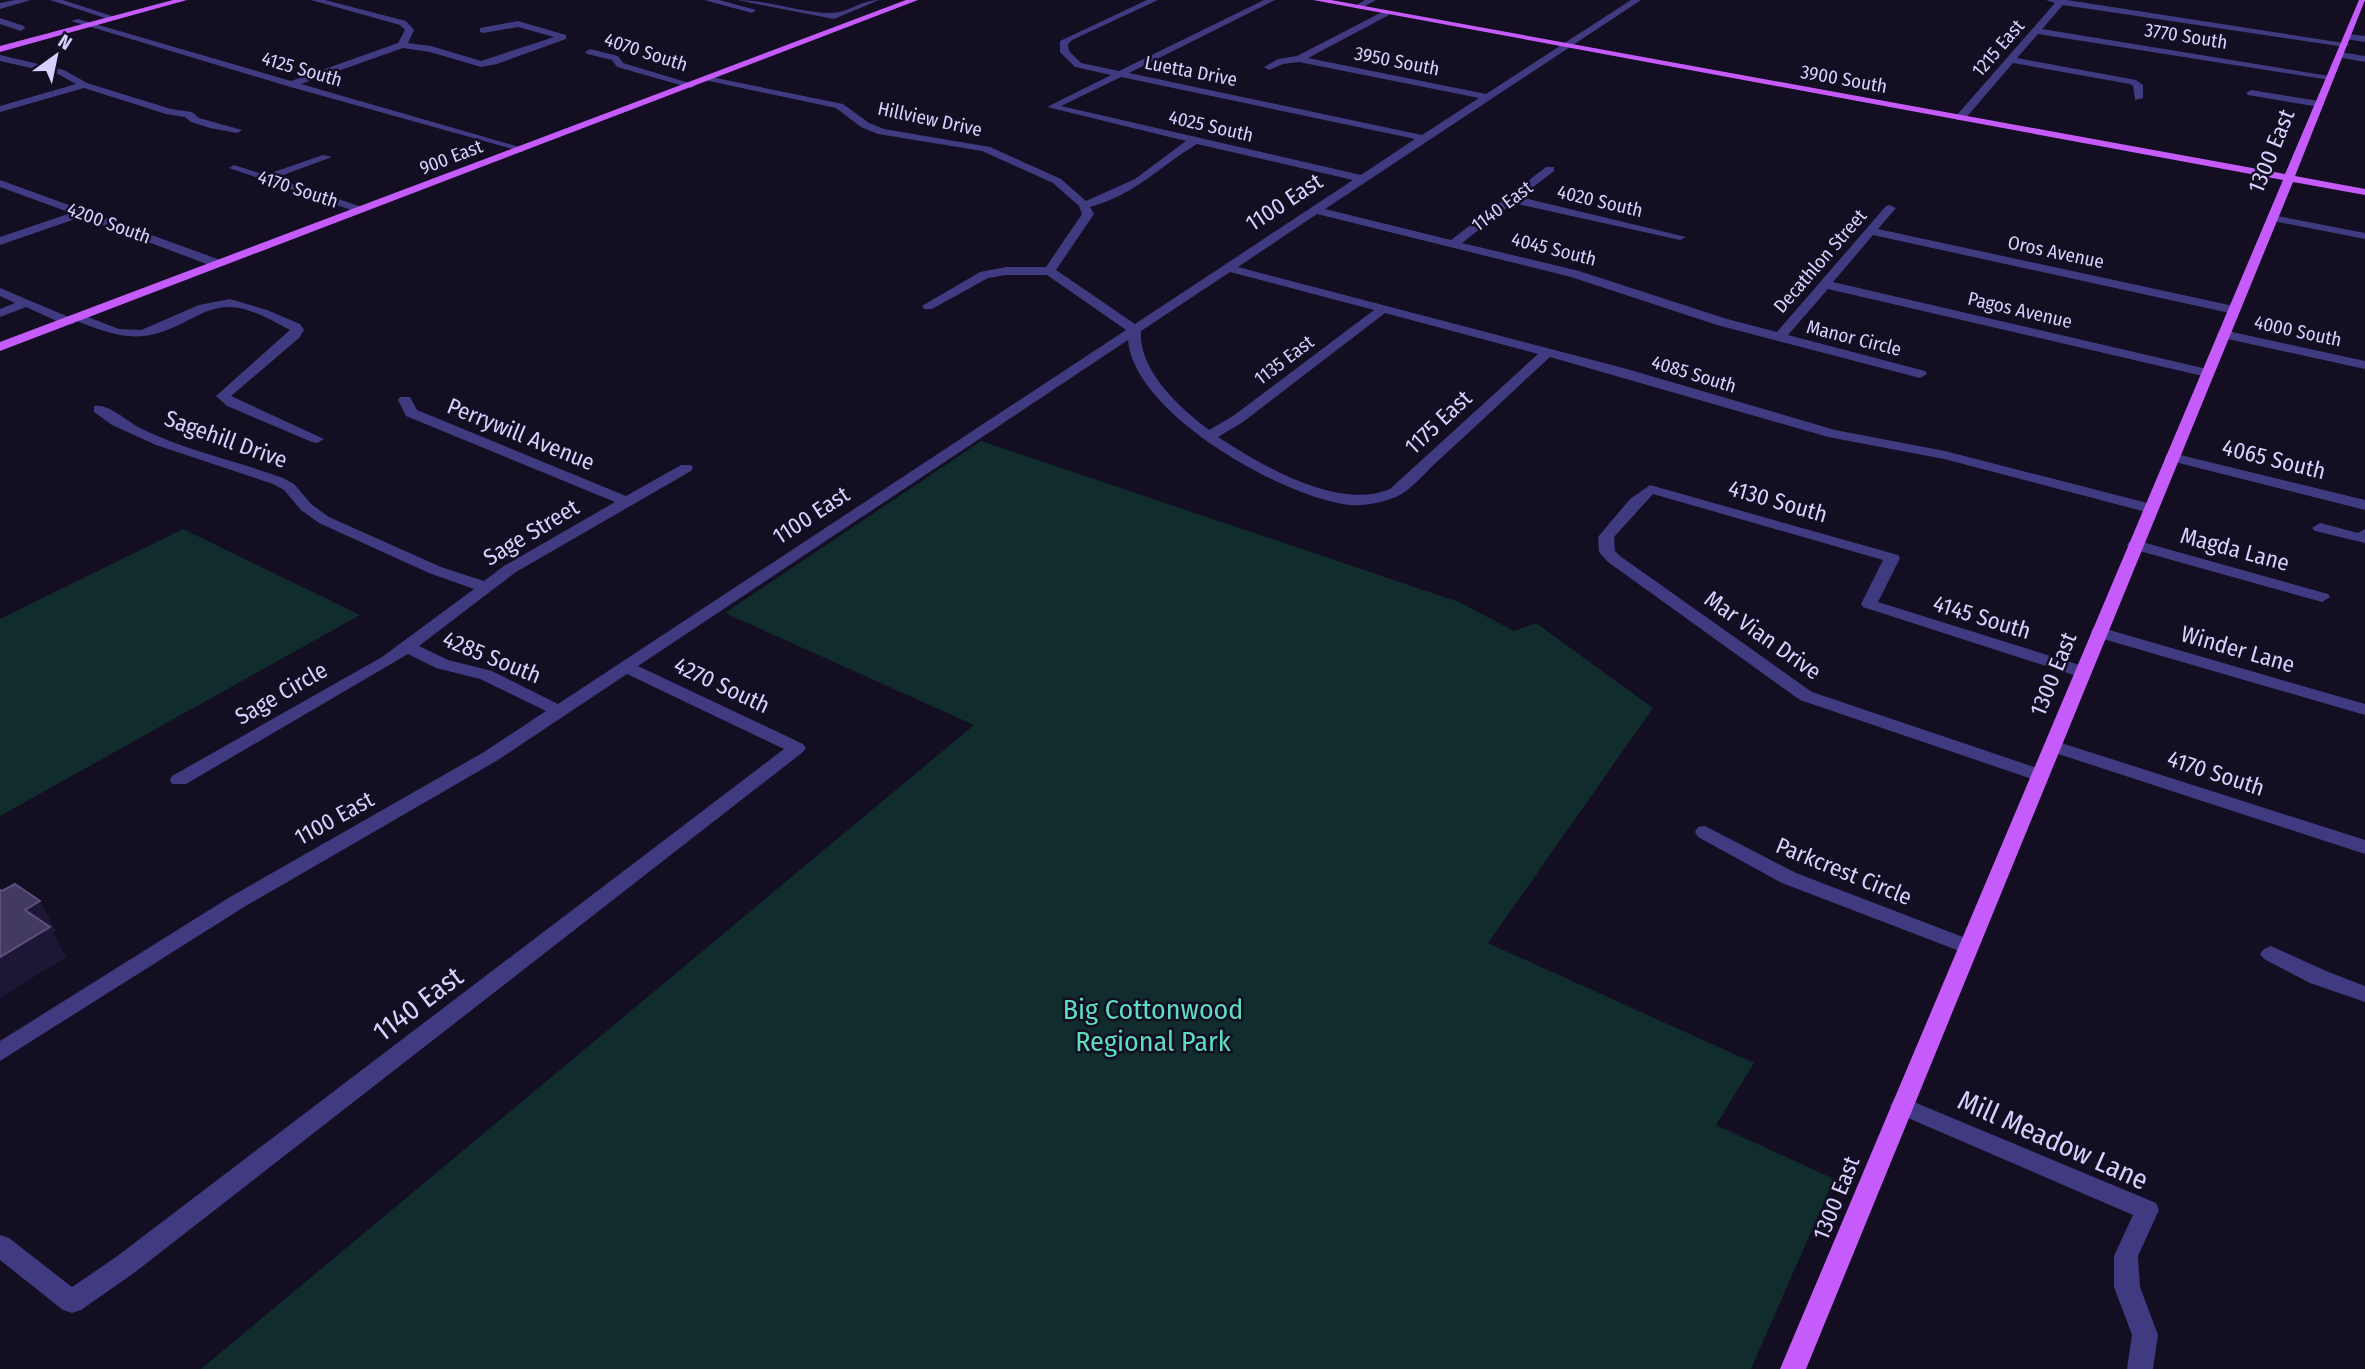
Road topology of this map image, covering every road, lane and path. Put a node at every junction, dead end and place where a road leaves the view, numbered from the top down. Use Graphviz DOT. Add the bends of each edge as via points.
graph roads {
  1 [pos="27,0"];
  2 [pos="54,0"];
  3 [pos="156,0"];
  4 [pos="183,0"];
  5 [pos="315,0"];
  6 [pos="708,0"];
  7 [pos="744,0"];
  8 [pos="875,0"];
  9 [pos="912,0"];
  10 [pos="1154,0"];
  11 [pos="1271,0"];
  12 [pos="1317,0"];
  13 [pos="1372,0"];
  14 [pos="1637,0"];
  15 [pos="2050,0"];
  16 [pos="2363,0"];
  17 [pos="2061,2"];
  18 [pos="731,5"];
  19 [pos="0,6"];
  20 [pos="1357,7"];
  21 [pos="1386,13"];
  22 [pos="100,14"];
  23 [pos="114,18"];
  24 [pos="0,21"];
  25 [pos="75,21"];
  26 [pos="88,25"];
  27 [pos="21,27"];
  28 [pos="838,29"];
  29 [pos="483,30"];
  30 [pos="2037,31"];
  31 [pos="2365,39"];
  32 [pos="2346,40"];
  33 [pos="0,41"];
  34 [pos="402,46"];
  35 [pos="1569,46"];
  36 [pos="0,49"];
  37 [pos="590,52"];
  38 [pos="2340,55"];
  39 [pos="0,58"];
  40 [pos="1299,59"];
  41 [pos="2365,59"];
  42 [pos="2011,60"];
  43 [pos="1269,67"];
  44 [pos="1118,74"];
  45 [pos="2330,77"];
  46 [pos="709,78"];
  47 [pos="290,84"];
  48 [pos="84,85"];
  49 [pos="691,85"];
  50 [pos="2251,93"];
  51 [pos="1488,97"];
  52 [pos="2138,98"];
  53 [pos="2319,104"];
  54 [pos="0,109"];
  55 [pos="1960,118"];
  56 [pos="237,130"];
  57 [pos="1424,138"];
  58 [pos="1196,140"];
  59 [pos="519,150"];
  60 [pos="327,157"];
  61 [pos="234,168"];
  62 [pos="1550,169"];
  63 [pos="265,178"];
  64 [pos="2289,178"];
  65 [pos="1363,179"];
  66 [pos="0,183"];
  67 [pos="2365,192"];
  68 [pos="1512,199"];
  69 [pos="1084,205"];
  70 [pos="1890,208"];
  71 [pos="361,209"];
  72 [pos="1316,209"];
  73 [pos="82,213"];
  74 [pos="2272,218"];
  75 [pos="1870,231"];
  76 [pos="2365,236"];
  77 [pos="1680,237"];
  78 [pos="0,241"];
  79 [pos="1454,243"];
  80 [pos="219,264"];
  81 [pos="1229,268"];
  82 [pos="1050,271"];
  83 [pos="1825,284"];
  84 [pos="0,292"];
  85 [pos="26,303"];
  86 [pos="928,306"];
  87 [pos="1383,309"];
  88 [pos="2234,310"];
  89 [pos="0,313"];
  90 [pos="77,317"];
  91 [pos="1136,331"];
  92 [pos="2223,334"];
  93 [pos="1779,338"];
  94 [pos="0,347"];
  95 [pos="1548,352"];
  96 [pos="2365,365"];
  97 [pos="2207,373"];
  98 [pos="1920,374"];
  99 [pos="405,400"];
  100 [pos="99,410"];
  101 [pos="1207,437"];
  102 [pos="317,439"];
  103 [pos="2172,457"];
  104 [pos="686,468"];
  105 [pos="628,502"];
  106 [pos="2365,505"];
  107 [pos="2150,508"];
  108 [pos="2320,528"];
  109 [pos="2365,534"];
  110 [pos="1606,537"];
  111 [pos="2135,545"];
  112 [pos="485,587"];
  113 [pos="2322,597"];
  114 [pos="1869,604"];
  115 [pos="2099,632"];
  116 [pos="407,648"];
  117 [pos="626,667"];
  118 [pos="2083,672"];
  119 [pos="2365,710"];
  120 [pos="559,711"];
  121 [pos="2052,746"];
  122 [pos="797,748"];
  123 [pos="2039,775"];
  124 [pos="179,780"];
  125 [pos="1705,832"];
  126 [pos="2365,847"];
  127 [pos="1969,947"];
  128 [pos="2271,954"];
  129 [pos="2365,994"];
  130 [pos="0,1052"];
  131 [pos="1902,1106"];
  132 [pos="0,1246"];
  133 [pos="1793,1369"];
  134 [pos="2140,1369"];
  1 -- 19 [label="street"];
  2 -- 22 [label="street"];
  3 -- 22 [label="main road"];
  4 -- 23 [label="main road"];
  5 -- 34 [label="street" via="403,23 410,30"];
  6 -- 18 [label="street"];
  7 -- 8 [label="street" via="834,16"];
  7 -- 18 [label="street"];
  9 -- 28 [label="main road, 900 East"];
  10 -- 44 [label="street, Luetta Drive" via="1063,43 1078,65"];
  11 -- 44 [label="street"];
  12 -- 20 [label="main road, 3900 South"];
  13 -- 20 [label="street"];
  14 -- 35 [label="street, 1100 East"];
  15 -- 17 [label="street"];
  16 -- 32 [label="main road, 1300 East"];
  17 -- 30 [label="street, 1215 East"];
  17 -- 32 [label="street"];
  18 -- 28 [label="street"];
  20 -- 21 [label="main road, 3900 South"];
  21 -- 35 [label="main road, 3900 South"];
  21 -- 40 [label="street"];
  22 -- 23 [label="street"];
  22 -- 25 [label="main road"];
  23 -- 26 [label="main road"];
  24 -- 27 [label="street"];
  25 -- 26 [label="street, 4125 South"];
  25 -- 33 [label="main road"];
  26 -- 36 [label="main road"];
  26 -- 47 [label="street, 4125 South"];
  28 -- 46 [label="main road, 900 East"];
  29 -- 34 [label="street" via="519,24 563,37 481,64 431,49"];
  30 -- 42 [label="street, 1215 East"];
  30 -- 45 [label="street, 3770 South"];
  31 -- 32 [label="street"];
  32 -- 38 [label="main road, 1300 East"];
  34 -- 47 [label="street"];
  35 -- 51 [label="street, 1100 East"];
  35 -- 55 [label="main road, 3900 South"];
  37 -- 49 [label="street, 4070 South"];
  38 -- 41 [label="street"];
  38 -- 45 [label="main road, 1300 East"];
  39 -- 48 [label="street" via="61,72"];
  40 -- 43 [label="street"];
  40 -- 51 [label="street, 3950 South"];
  42 -- 52 [label="street" via="2133,82 2138,85"];
  42 -- 55 [label="street, 1215 East"];
  44 -- 57 [label="street, Luetta Drive"];
  44 -- 58 [label="street, 4025 South" via="1052,107"];
  45 -- 53 [label="main road, 1300 East"];
  46 -- 49 [label="main road, 900 East"];
  46 -- 69 [label="street, Hillview Drive" via="839,106 882,132 986,149 1048,176"];
  47 -- 59 [label="street, 4125 South"];
  48 -- 54 [label="street"];
  48 -- 56 [label="street"];
  49 -- 59 [label="main road, 900 East"];
  50 -- 53 [label="street"];
  51 -- 57 [label="street, 1100 East"];
  53 -- 64 [label="main road, 1300 East"];
  55 -- 64 [label="main road, 3900 South"];
  57 -- 65 [label="street, 1100 East"];
  58 -- 65 [label="street, 4025 South"];
  58 -- 69 [label="street" via="1149,174"];
  59 -- 71 [label="main road, 900 East"];
  60 -- 63 [label="street"];
  61 -- 63 [label="street, 4170 South"];
  62 -- 68 [label="street, 1140 East"];
  63 -- 71 [label="street, 4170 South"];
  64 -- 67 [label="main road, 3900 South"];
  64 -- 74 [label="main road, 1300 East"];
  65 -- 72 [label="street, 1100 East"];
  66 -- 73 [label="street, 4200 South"];
  68 -- 77 [label="street, 4020 South"];
  68 -- 79 [label="street, 1140 East"];
  69 -- 82 [label="street" via="1085,220"];
  70 -- 75 [label="street, Decathlon Street"];
  71 -- 80 [label="main road, 900 East"];
  72 -- 79 [label="street, 4045 South"];
  72 -- 81 [label="street, 1100 East"];
  73 -- 78 [label="street"];
  73 -- 80 [label="street, 4200 South"];
  74 -- 76 [label="street"];
  74 -- 88 [label="main road, 1300 East"];
  75 -- 83 [label="street, Decathlon Street"];
  75 -- 88 [label="street, Oros Avenue"];
  79 -- 93 [label="street, 4045 South" via="1606,282"];
  80 -- 90 [label="main road, 900 East"];
  81 -- 87 [label="street, 4085 South"];
  81 -- 91 [label="street, 1100 East"];
  82 -- 86 [label="street" via="984,275"];
  82 -- 91 [label="street"];
  83 -- 93 [label="street, Decathlon Street"];
  83 -- 97 [label="street, Pagos Avenue"];
  84 -- 85 [label="street"];
  85 -- 89 [label="street"];
  85 -- 90 [label="street"];
  87 -- 95 [label="street, 4085 South"];
  87 -- 101 [label="street, 1135 East" via="1238,419"];
  88 -- 92 [label="main road, 1300 East"];
  90 -- 94 [label="main road, 900 East"];
  90 -- 102 [label="street" via="126,334 147,332 229,303 295,327 294,335 223,396"];
  91 -- 101 [label="street" via="1133,346 1159,391"];
  91 -- 117 [label="street, 1100 East"];
  92 -- 96 [label="street, 4000 South"];
  92 -- 97 [label="main road, 1300 East"];
  93 -- 98 [label="street, Manor Circle"];
  95 -- 101 [label="street, 1175 East" via="1395,492 1369,501 1327,495 1256,467"];
  95 -- 107 [label="street, 4085 South" via="1833,434 1965,460"];
  97 -- 103 [label="main road, 1300 East"];
  99 -- 105 [label="street, Perrywill Avenue" via="411,413"];
  100 -- 112 [label="street, Sagehill Drive" via="159,439 289,486 324,520 435,570"];
  103 -- 106 [label="street, 4065 South"];
  103 -- 107 [label="main road, 1300 East"];
  104 -- 105 [label="street, Sage Street"];
  105 -- 112 [label="street, Sage Street"];
  107 -- 111 [label="main road, 1300 East"];
  108 -- 109 [label="street" via="2364,539"];
  110 -- 114 [label="street, 4130 South" via="1650,489 1892,558"];
  110 -- 123 [label="street, Mar Vian Drive" via="1614,559 1806,696"];
  111 -- 113 [label="street, Magda Lane"];
  111 -- 115 [label="main road, 1300 East"];
  112 -- 116 [label="street, Sage Street"];
  114 -- 118 [label="street, 4145 South"];
  115 -- 118 [label="main road, 1300 East"];
  115 -- 119 [label="street, Winder Lane"];
  116 -- 120 [label="street, 4285 South" via="442,664 486,675"];
  116 -- 124 [label="street, Sage Circle"];
  117 -- 120 [label="street, 1100 East"];
  117 -- 122 [label="street, 4270 South"];
  118 -- 121 [label="main road, 1300 East"];
  120 -- 130 [label="street, 1100 East" via="454,778 237,902"];
  121 -- 123 [label="main road, 1300 East"];
  121 -- 126 [label="street, 4170 South"];
  122 -- 132 [label="street, 1140 East" via="72,1303"];
  123 -- 127 [label="main road, 1300 East"];
  125 -- 127 [label="street, Parkcrest Circle" via="1789,878"];
  127 -- 131 [label="main road, 1300 East"];
  128 -- 129 [label="street"];
  131 -- 133 [label="main road, 1300 East"];
  131 -- 134 [label="street, Mill Meadow Lane" via="2147,1210 2126,1256 2127,1287 2145,1335"];
}
